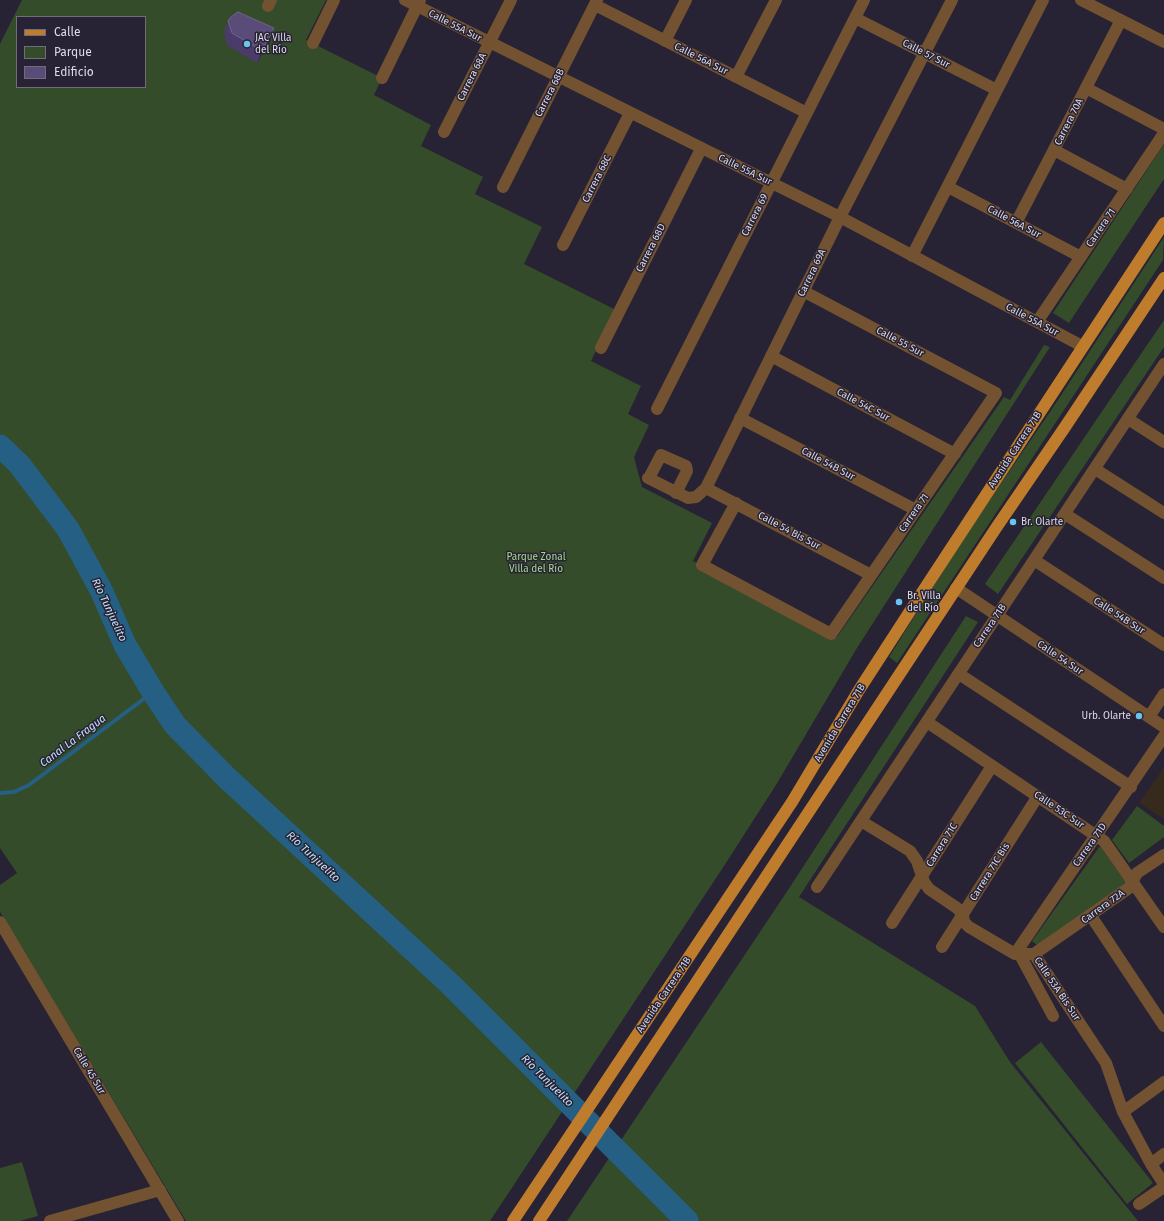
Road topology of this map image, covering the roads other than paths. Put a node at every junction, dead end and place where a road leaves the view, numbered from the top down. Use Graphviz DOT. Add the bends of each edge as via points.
graph roads {
  1 [pos="334,0"];
  2 [pos="405,0"];
  3 [pos="511,0"];
  4 [pos="686,0"];
  5 [pos="776,0"];
  6 [pos="864,0"];
  7 [pos="952,0"];
  8 [pos="1043,0"];
  9 [pos="1081,0"];
  10 [pos="596,2"];
  11 [pos="419,3"];
  12 [pos="855,18"];
  13 [pos="1121,20"];
  14 [pos="665,41"];
  15 [pos="1164,42"];
  16 [pos="313,43"];
  17 [pos="489,43"];
  18 [pos="924,53"];
  19 [pos="558,77"];
  20 [pos="736,77"];
  21 [pos="382,78"];
  22 [pos="1086,88"];
  23 [pos="997,90"];
  24 [pos="630,113"];
  25 [pos="807,113"];
  26 [pos="1164,130"];
  27 [pos="444,132"];
  28 [pos="1164,133"];
  29 [pos="701,148"];
  30 [pos="1054,150"];
  31 [pos="771,183"];
  32 [pos="948,186"];
  33 [pos="503,187"];
  34 [pos="1127,188"];
  35 [pos="840,217"];
  36 [pos="1016,223"];
  37 [pos="1164,223"];
  38 [pos="563,245"];
  39 [pos="912,256"];
  40 [pos="1081,257"];
  41 [pos="1164,278"];
  42 [pos="803,291"];
  43 [pos="1037,322"];
  44 [pos="1082,346"];
  45 [pos="601,348"];
  46 [pos="771,356"];
  47 [pos="1162,372"];
  48 [pos="996,393"];
  49 [pos="657,408"];
  50 [pos="740,418"];
  51 [pos="1128,419"];
  52 [pos="1164,442"];
  53 [pos="955,454"];
  54 [pos="1095,469"];
  55 [pos="706,488"];
  56 [pos="676,493"];
  57 [pos="736,503"];
  58 [pos="916,510"];
  59 [pos="1164,513"];
  60 [pos="1065,514"];
  61 [pos="1034,560"];
  62 [pos="871,575"];
  63 [pos="1164,578"];
  64 [pos="956,588"];
  65 [pos="997,616"];
  66 [pos="1164,645"];
  67 [pos="959,674"];
  68 [pos="1164,694"];
  69 [pos="1149,717"];
  70 [pos="927,722"];
  71 [pos="1164,727"];
  72 [pos="1164,736"];
  73 [pos="992,766"];
  74 [pos="1131,787"];
  75 [pos="1038,796"];
  76 [pos="861,821"];
  77 [pos="1097,836"];
  78 [pos="1164,855"];
  79 [pos="923,875"];
  80 [pos="1133,882"];
  81 [pos="817,887"];
  82 [pos="963,916"];
  83 [pos="1091,916"];
  84 [pos="0,922"];
  85 [pos="892,924"];
  86 [pos="1164,927"];
  87 [pos="942,948"];
  88 [pos="1017,954"];
  89 [pos="1034,954"];
  90 [pos="1053,1016"];
  91 [pos="1164,1026"];
  92 [pos="1164,1082"];
  93 [pos="1124,1112"];
  94 [pos="1164,1154"];
  95 [pos="1151,1164"];
  96 [pos="1164,1184"];
  97 [pos="1164,1187"];
  98 [pos="160,1190"];
  99 [pos="1139,1204"];
  100 [pos="50,1221"];
  101 [pos="178,1221"];
  102 [pos="513,1221"];
  103 [pos="539,1221"];
  1 -- 16 [label="street"];
  2 -- 11 [label="street, Calle 55A Sur"];
  3 -- 17 [label="street, Carrera 68A"];
  4 -- 14 [label="street"];
  5 -- 20 [label="street"];
  6 -- 12 [label="street, Carrera 69"];
  7 -- 18 [label="street, Carrera 69A"];
  8 -- 23 [label="street"];
  9 -- 13 [label="street"];
  10 -- 14 [label="street, Calle 56A Sur"];
  10 -- 19 [label="street, Carrera 68B"];
  11 -- 17 [label="street, Calle 55A Sur"];
  11 -- 21 [label="street"];
  12 -- 18 [label="street, Calle 57 Sur"];
  12 -- 25 [label="street, Carrera 69"];
  13 -- 15 [label="street"];
  13 -- 22 [label="street, Carrera 70A"];
  14 -- 20 [label="street, Calle 56A Sur"];
  17 -- 19 [label="street, Calle 55A Sur"];
  17 -- 27 [label="street, Carrera 68A"];
  18 -- 23 [label="street, Calle 57 Sur"];
  18 -- 35 [label="street, Carrera 69A"];
  19 -- 24 [label="street, Calle 55A Sur"];
  19 -- 33 [label="street, Carrera 68B"];
  20 -- 25 [label="street, Calle 56A Sur"];
  22 -- 26 [label="street"];
  22 -- 30 [label="street, Carrera 70A"];
  23 -- 32 [label="street"];
  24 -- 29 [label="street, Calle 55A Sur"];
  24 -- 38 [label="street, Carrera 68C"];
  25 -- 31 [label="street, Carrera 69"];
  28 -- 34 [label="street, Carrera 71"];
  29 -- 31 [label="street, Calle 55A Sur"];
  29 -- 45 [label="street, Carrera 68D"];
  30 -- 34 [label="street"];
  30 -- 36 [label="street, Carrera 70A"];
  31 -- 35 [label="street, Calle 55A Sur"];
  31 -- 49 [label="street, Carrera 69"];
  32 -- 36 [label="street, Calle 56A Sur"];
  32 -- 39 [label="street"];
  34 -- 40 [label="street, Carrera 71"];
  35 -- 39 [label="street, Calle 55A Sur"];
  35 -- 42 [label="street, Carrera 69A"];
  36 -- 40 [label="street, Calle 56A Sur"];
  37 -- 44 [label="main road, Avenida Carrera 71B"];
  39 -- 43 [label="street, Calle 55A Sur"];
  40 -- 43 [label="street, Carrera 71"];
  41 -- 64 [label="main road, Avenida Carrera 71B"];
  42 -- 46 [label="street, Carrera 69A"];
  42 -- 48 [label="street, Calle 55 Sur"];
  43 -- 44 [label="street, Calle 55A Sur"];
  44 -- 102 [label="main road, Avenida Carrera 71B" via="859,690 792,802"];
  46 -- 50 [label="street, Carrera 69A"];
  46 -- 53 [label="street, Calle 54C Sur"];
  47 -- 51 [label="street, Carrera 71B"];
  48 -- 53 [label="street, Carrera 71"];
  50 -- 55 [label="street, Carrera 69A"];
  50 -- 58 [label="street, Calle 54B Sur"];
  51 -- 52 [label="street"];
  51 -- 54 [label="street, Carrera 71B"];
  53 -- 58 [label="street, Carrera 71"];
  54 -- 59 [label="street"];
  54 -- 60 [label="street, Carrera 71B"];
  55 -- 56 [label="street" via="696,497 688,498"];
  55 -- 57 [label="street, Calle 54 Bis Sur"];
  56 -- 56 [label="street" via="649,478 661,455 686,466 687,470"];
  57 -- 62 [label="street, Calle 54 Bis Sur"];
  57 -- 62 [label="street, Carrera 71" via="702,566 831,634"];
  58 -- 62 [label="street, Carrera 71"];
  60 -- 61 [label="street, Carrera 71B"];
  60 -- 63 [label="street"];
  61 -- 65 [label="street, Carrera 71B"];
  61 -- 66 [label="street, Calle 54B Sur"];
  64 -- 65 [label="street, Calle 54 Sur"];
  64 -- 103 [label="main road, Avenida Carrera 71B"];
  65 -- 67 [label="street, Carrera 71B"];
  65 -- 69 [label="street, Calle 54 Sur"];
  67 -- 70 [label="street, Carrera 71B"];
  67 -- 74 [label="street"];
  68 -- 69 [label="street"];
  69 -- 71 [label="street, Calle 54 Sur"];
  70 -- 73 [label="street, Calle 53C Sur"];
  70 -- 76 [label="street, Carrera 71B"];
  72 -- 74 [label="street, Carrera 71D"];
  73 -- 75 [label="street, Calle 53C Sur"];
  73 -- 79 [label="street, Carrera 71C"];
  74 -- 77 [label="street, Carrera 71D"];
  75 -- 77 [label="street, Calle 53C Sur"];
  75 -- 82 [label="street, Carrera 71C Bis"];
  76 -- 79 [label="street" via="910,851"];
  76 -- 81 [label="street, Carrera 71B"];
  77 -- 80 [label="street, Calle 53C Sur" via="1110,848"];
  77 -- 88 [label="street, Carrera 71D"];
  78 -- 80 [label="street, Carrera 72A" via="1137,873"];
  79 -- 82 [label="street" via="929,889 957,908"];
  79 -- 85 [label="street, Carrera 71C"];
  80 -- 83 [label="street, Carrera 72A" via="1129,888"];
  80 -- 86 [label="street, Calle 53C Sur"];
  82 -- 87 [label="street, Carrera 71C Bis"];
  82 -- 88 [label="street" via="969,927"];
  83 -- 89 [label="street, Carrera 72A"];
  83 -- 91 [label="street"];
  84 -- 98 [label="street, Calle 45 Sur"];
  88 -- 89 [label="street, Calle 53A Bis Sur"];
  88 -- 90 [label="street"];
  89 -- 93 [label="street, Calle 53A Bis Sur" via="1106,1063"];
  92 -- 93 [label="street"];
  93 -- 95 [label="street, Calle 53A Bis Sur"];
  94 -- 95 [label="street"];
  95 -- 96 [label="street, Calle 53A Bis Sur"];
  97 -- 99 [label="street"];
  98 -- 100 [label="street"];
  98 -- 101 [label="street, Calle 45 Sur"];
}
